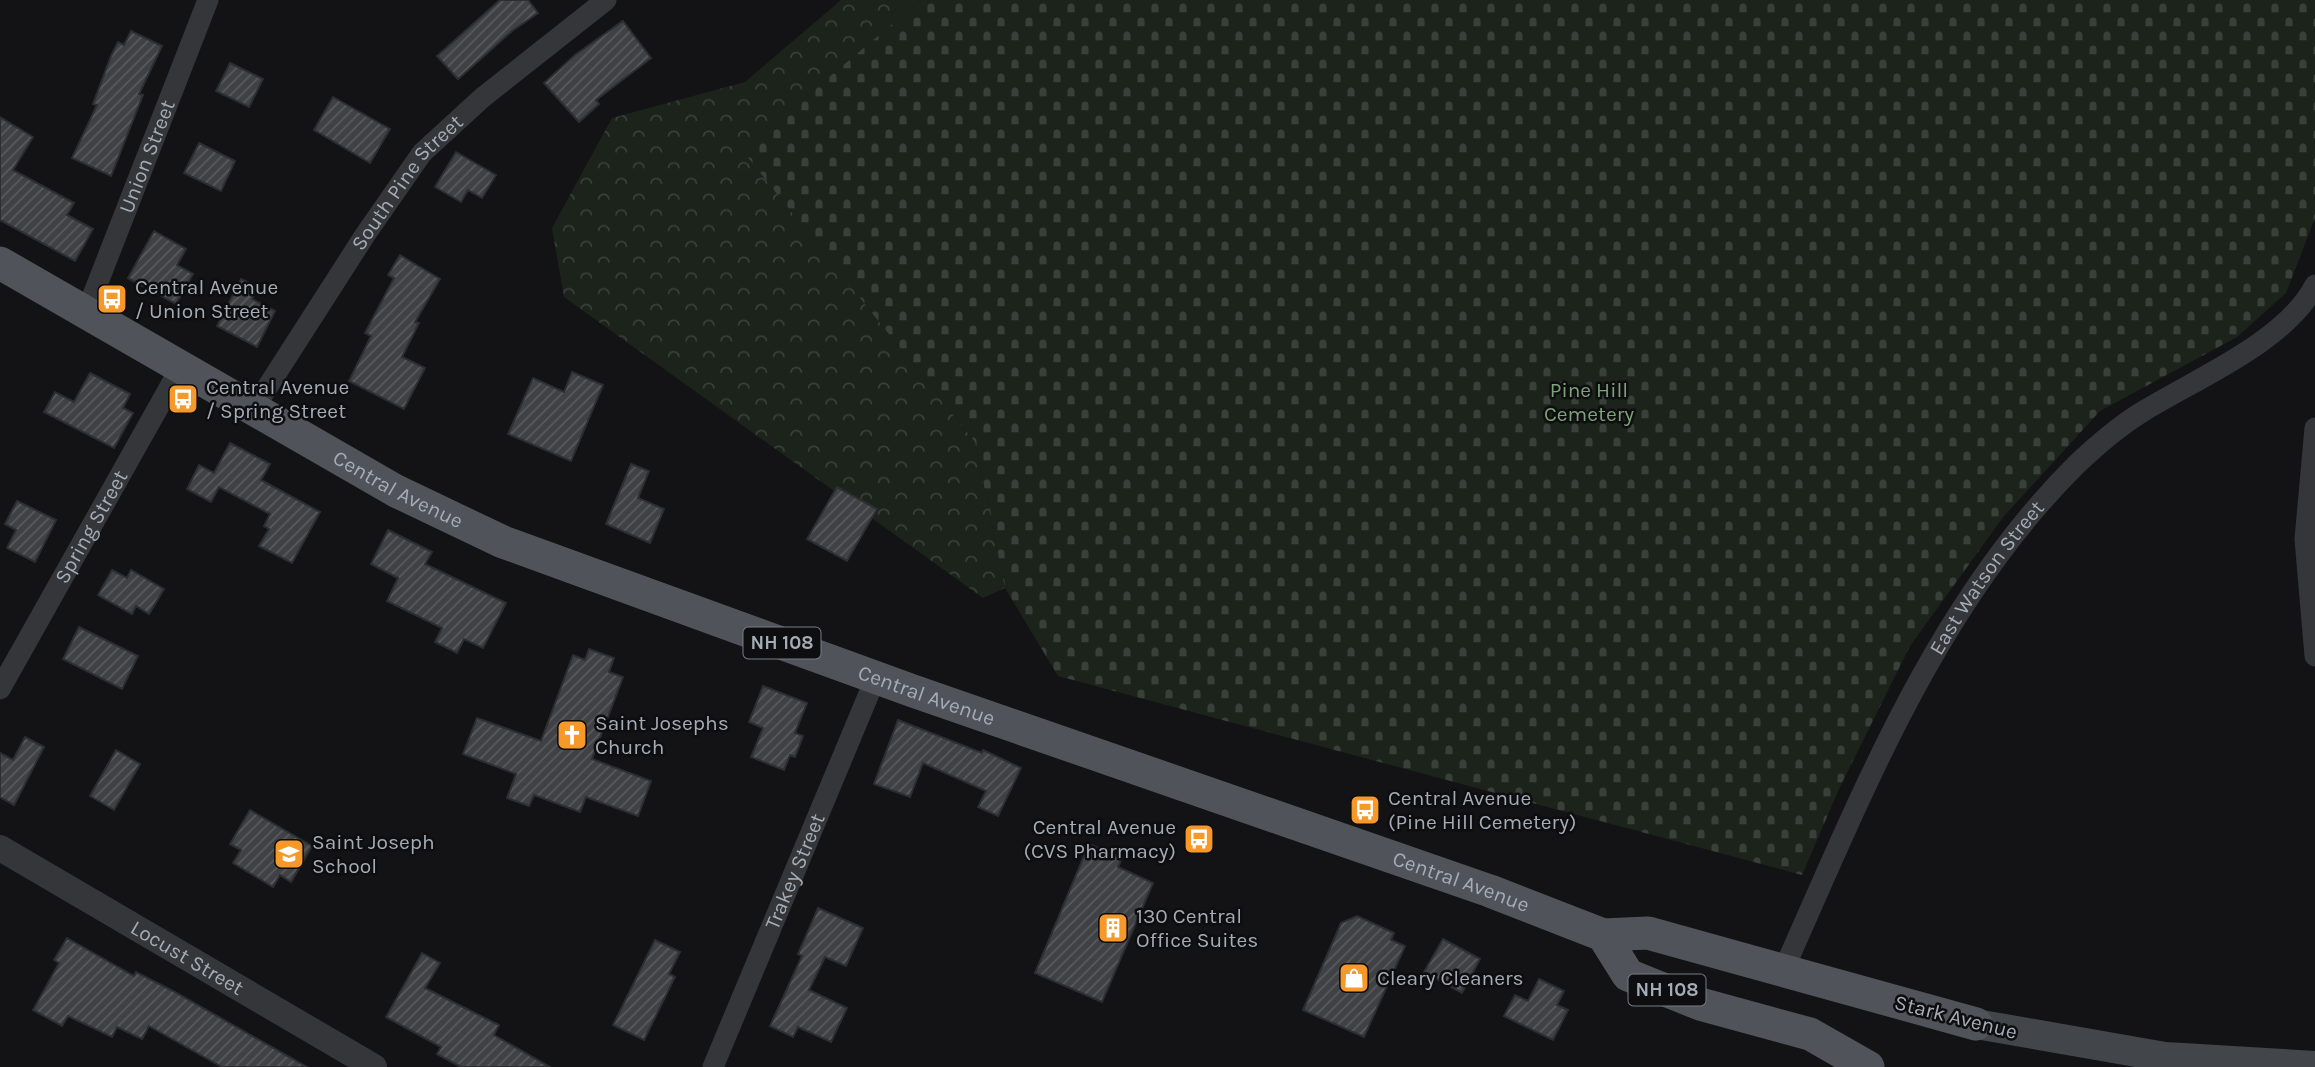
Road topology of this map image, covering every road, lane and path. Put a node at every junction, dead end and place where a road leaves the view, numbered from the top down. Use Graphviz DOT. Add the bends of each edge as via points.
graph roads {
  1 [pos="208,0"];
  2 [pos="606,0"];
  3 [pos="0,263"];
  4 [pos="2313,297"];
  5 [pos="86,313"];
  6 [pos="181,367"];
  7 [pos="254,408"];
  8 [pos="2315,428"];
  9 [pos="2315,656"];
  10 [pos="876,677"];
  11 [pos="0,689"];
  12 [pos="0,848"];
  13 [pos="1604,935"];
  14 [pos="1783,971"];
  15 [pos="1751,1018"];
  16 [pos="1976,1024"];
  17 [pos="2163,1062"];
  18 [pos="2315,1066"];
  19 [pos="374,1067"];
  20 [pos="713,1067"];
  21 [pos="1868,1067"];
  1 -- 5 [label="street, Union Street"];
  2 -- 7 [label="street, South Pine Street" via="482,98 422,153"];
  3 -- 5 [label="main road, Central Avenue / NH 108"];
  4 -- 14 [label="street, East Watson Street" via="2268,335 2112,433 2076,466 2013,538 1920,677"];
  5 -- 6 [label="main road, Central Avenue / NH 108"];
  6 -- 7 [label="main road, Central Avenue / NH 108"];
  6 -- 11 [label="street, Spring Street"];
  7 -- 10 [label="main road, Central Avenue / NH 108" via="396,491 503,542"];
  8 -- 9 [label="street" via="2305,539"];
  10 -- 13 [label="main road, Central Avenue / NH 108"];
  10 -- 20 [label="street, Trakey Street"];
  12 -- 19 [label="street, Locust Street"];
  13 -- 14 [label="main road, Stark Avenue" via="1648,933"];
  13 -- 15 [label="main road, NH 108" via="1628,975 1700,1004"];
  14 -- 15 [label="main road"];
  14 -- 16 [label="main road, Stark Avenue"];
  15 -- 21 [label="main road, NH 108" via="1810,1034"];
  16 -- 17 [label="main road, Stark Avenue"];
  17 -- 18 [label="main road, Stark Avenue"];
}
